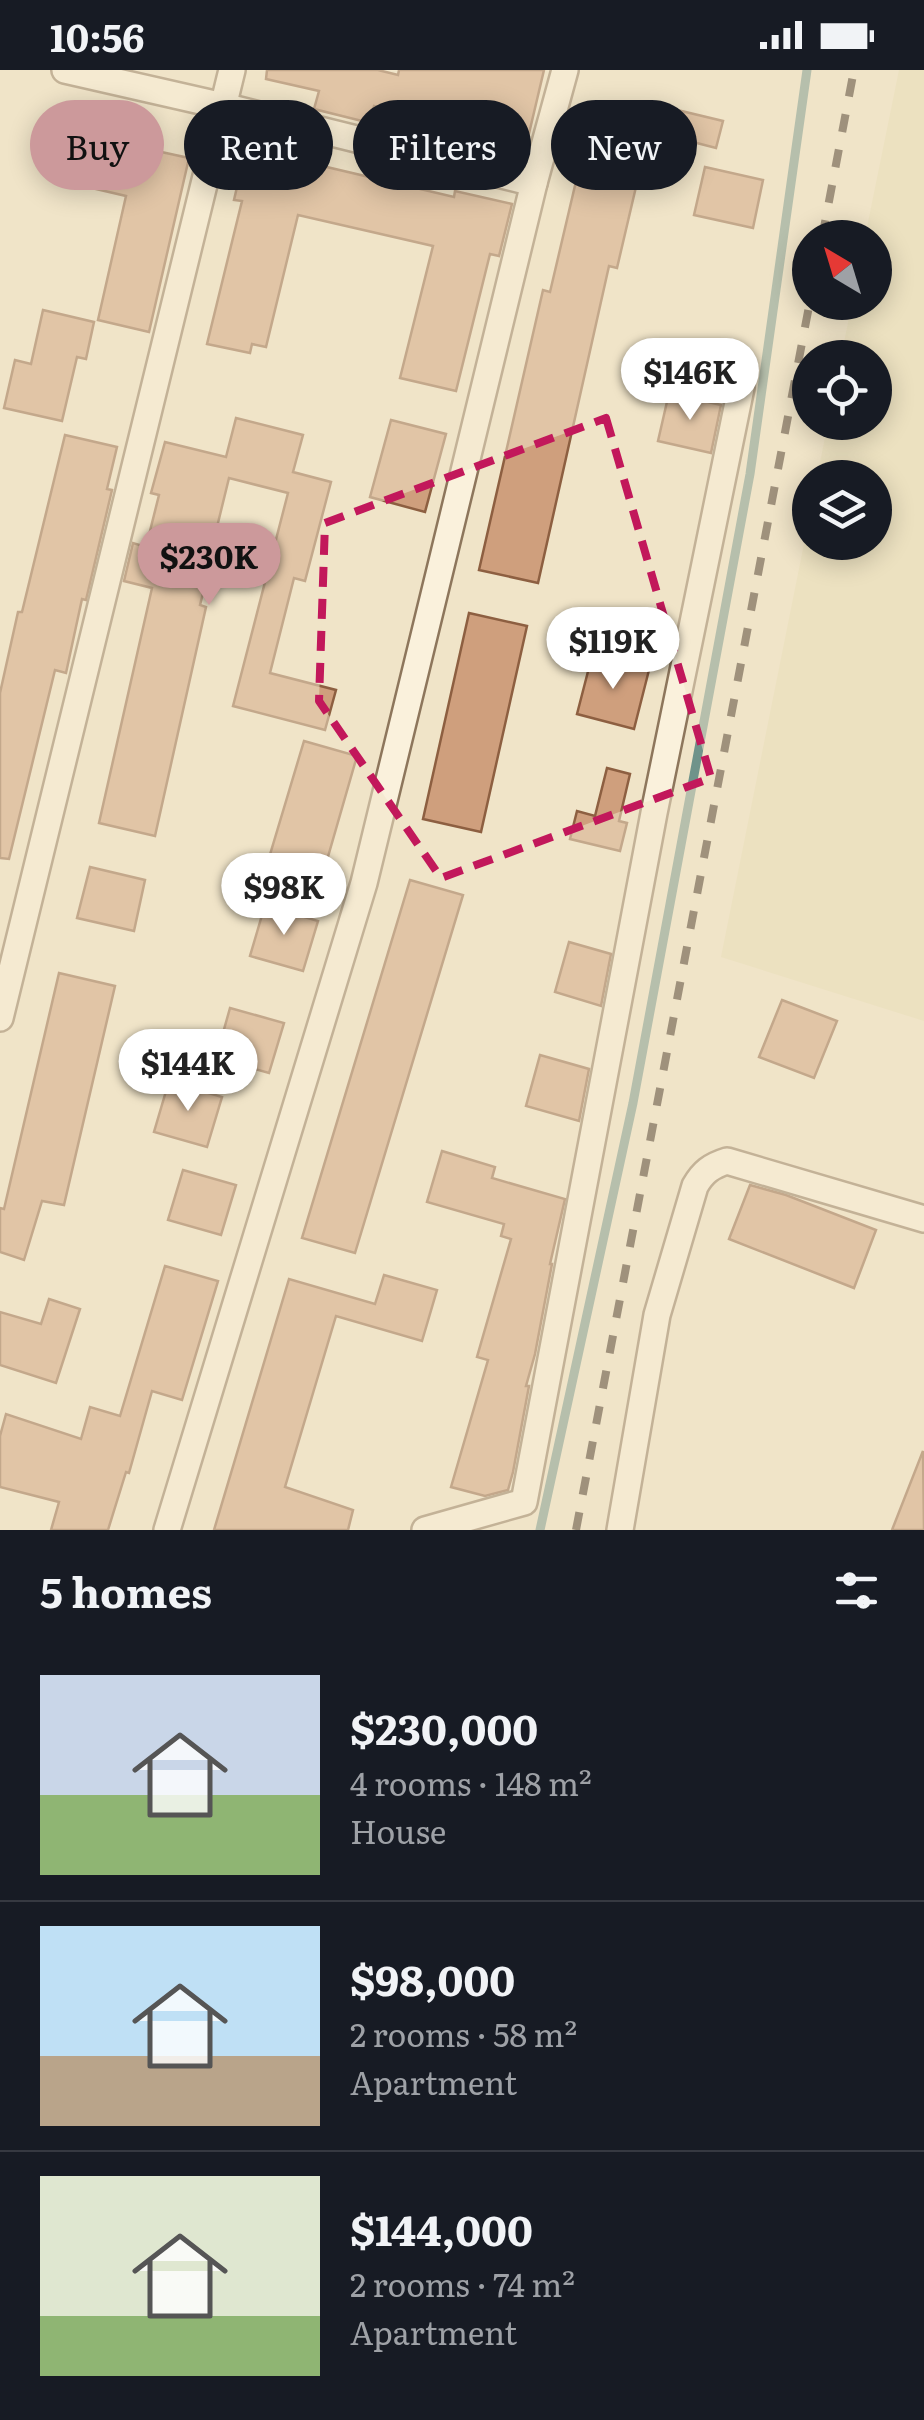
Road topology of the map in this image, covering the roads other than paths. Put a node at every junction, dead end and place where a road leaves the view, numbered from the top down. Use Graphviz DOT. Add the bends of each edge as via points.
graph roads {
  1 [pos="65,70"];
  2 [pos="232,70"];
  3 [pos="565,70"];
  4 [pos="197,100"];
  5 [pos="224,100"];
  6 [pos="333,133"];
  7 [pos="534,183"];
  8 [pos="202,190"];
  9 [pos="741,388"];
  10 [pos="0,1018"];
  11 [pos="924,1219"];
  12 [pos="167,1530"];
  13 [pos="425,1530"];
  14 [pos="620,1530"];
  1 -- 4 [label="street"];
  2 -- 5 [label="street"];
  3 -- 7 [label="street"];
  6 -- 7 [label="street"];
  7 -- 12 [label="street" via="364,883"];
  8 -- 10 [label="street"];
  9 -- 13 [label="street" via="524,1502"];
  11 -- 14 [label="street" via="727,1161 702,1174 657,1315"];
}
